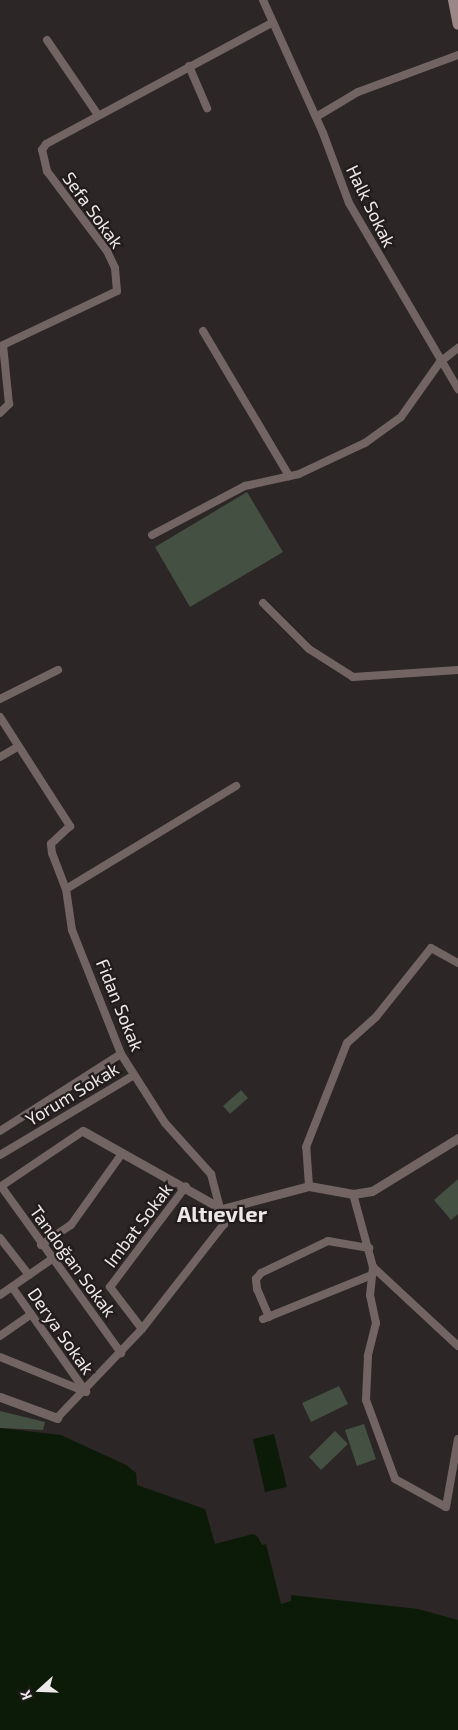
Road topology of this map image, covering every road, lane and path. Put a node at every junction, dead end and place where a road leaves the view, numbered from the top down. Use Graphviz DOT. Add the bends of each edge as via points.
graph roads {
  1 [pos="263,0"];
  2 [pos="453,0"];
  3 [pos="272,23"];
  4 [pos="458,25"];
  5 [pos="47,40"];
  6 [pos="458,54"];
  7 [pos="189,66"];
  8 [pos="207,108"];
  9 [pos="98,115"];
  10 [pos="316,117"];
  11 [pos="203,331"];
  12 [pos="0,336"];
  13 [pos="3,345"];
  14 [pos="458,348"];
  15 [pos="440,362"];
  16 [pos="458,389"];
  17 [pos="0,413"];
  18 [pos="289,476"];
  19 [pos="152,535"];
  20 [pos="263,603"];
  21 [pos="58,670"];
  22 [pos="458,670"];
  23 [pos="0,699"];
  24 [pos="0,717"];
  25 [pos="17,747"];
  26 [pos="0,758"];
  27 [pos="236,786"];
  28 [pos="66,889"];
  29 [pos="458,963"];
  30 [pos="120,1054"];
  31 [pos="134,1075"];
  32 [pos="0,1131"];
  33 [pos="83,1131"];
  34 [pos="457,1140"];
  35 [pos="0,1155"];
  36 [pos="121,1155"];
  37 [pos="186,1186"];
  38 [pos="309,1186"];
  39 [pos="1,1187"];
  40 [pos="353,1194"];
  41 [pos="222,1208"];
  42 [pos="0,1238"];
  43 [pos="41,1245"];
  44 [pos="369,1248"];
  45 [pos="52,1259"];
  46 [pos="373,1271"];
  47 [pos="29,1275"];
  48 [pos="12,1287"];
  49 [pos="0,1295"];
  50 [pos="31,1314"];
  51 [pos="142,1329"];
  52 [pos="0,1336"];
  53 [pos="458,1346"];
  54 [pos="121,1353"];
  55 [pos="0,1357"];
  56 [pos="86,1392"];
  57 [pos="0,1397"];
  58 [pos="57,1418"];
  59 [pos="458,1439"];
  1 -- 3 [label="street, Halk Sokak"];
  2 -- 4 [label="main road"];
  3 -- 7 [label="street, Sefa Sokak"];
  3 -- 10 [label="street, Halk Sokak"];
  5 -- 9 [label="street"];
  6 -- 10 [label="street" via="358,92"];
  7 -- 8 [label="street"];
  7 -- 9 [label="street, Sefa Sokak"];
  9 -- 13 [label="street, Sefa Sokak" via="42,150 56,186 107,252 115,268 117,292"];
  10 -- 15 [label="street, Halk Sokak" via="349,203"];
  11 -- 18 [label="street"];
  12 -- 13 [label="street"];
  13 -- 17 [label="street" via="9,404"];
  14 -- 15 [label="street"];
  15 -- 16 [label="street, Halk Sokak"];
  15 -- 18 [label="street" via="401,417 383,431"];
  18 -- 19 [label="street" via="245,486"];
  20 -- 22 [label="street" via="308,649 353,677"];
  21 -- 23 [label="street"];
  24 -- 25 [label="street"];
  25 -- 26 [label="street"];
  25 -- 28 [label="street, Fidan Sokak" via="70,826 51,844"];
  27 -- 28 [label="street"];
  28 -- 30 [label="street, Fidan Sokak" via="72,930"];
  29 -- 38 [label="street" via="431,948 376,1017 347,1043 306,1147"];
  30 -- 31 [label="street, Fidan Sokak"];
  30 -- 32 [label="street"];
  31 -- 35 [label="street, Yorum Sokak"];
  31 -- 41 [label="street, Fidan Sokak" via="165,1123 211,1174"];
  33 -- 36 [label="street"];
  33 -- 39 [label="street"];
  34 -- 40 [label="street" via="384,1185"];
  36 -- 37 [label="street"];
  36 -- 43 [label="street" via="71,1225"];
  37 -- 41 [label="street"];
  37 -- 51 [label="street, Imbat Sokak" via="110,1287"];
  38 -- 40 [label="street"];
  38 -- 41 [label="street"];
  39 -- 43 [label="street, Tandoğan Sokak"];
  40 -- 44 [label="street"];
  41 -- 51 [label="street" via="224,1224"];
  42 -- 47 [label="street"];
  43 -- 45 [label="street, Tandoğan Sokak"];
  44 -- 46 [label="street"];
  44 -- 46 [label="street" via="328,1241 261,1273 257,1289 266,1318"];
  45 -- 47 [label="street"];
  45 -- 54 [label="street, Tandoğan Sokak"];
  46 -- 53 [label="street"];
  46 -- 59 [label="street" via="370,1296 376,1323 368,1356 366,1400 395,1479 446,1506"];
  47 -- 48 [label="street"];
  48 -- 49 [label="street"];
  48 -- 50 [label="street, Derya Sokak"];
  50 -- 52 [label="street"];
  50 -- 56 [label="street, Derya Sokak"];
  51 -- 54 [label="street"];
  54 -- 56 [label="street"];
  55 -- 56 [label="street"];
  56 -- 58 [label="street"];
  57 -- 58 [label="street"];
}
